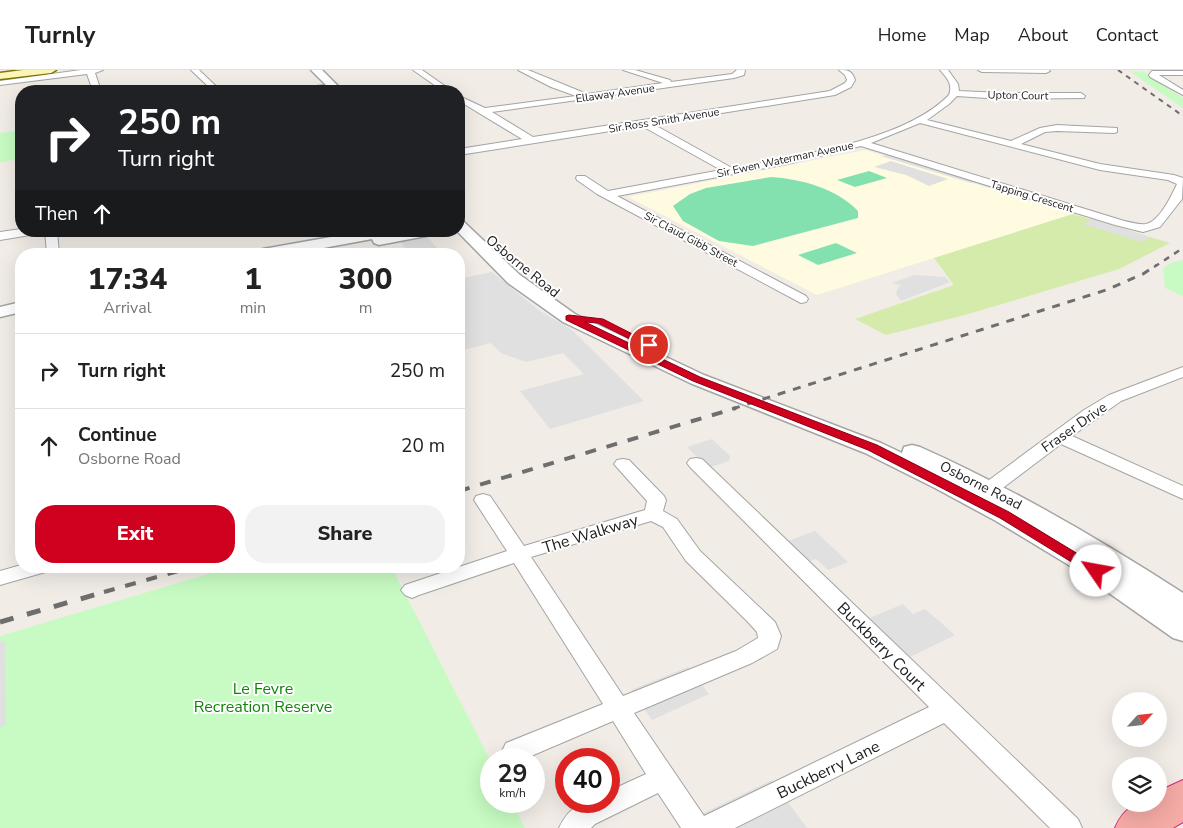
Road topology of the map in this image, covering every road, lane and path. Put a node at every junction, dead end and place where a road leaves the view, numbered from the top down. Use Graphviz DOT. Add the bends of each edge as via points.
graph roads {
  1 [pos="51,70"];
  2 [pos="195,70"];
  3 [pos="417,70"];
  4 [pos="522,70"];
  5 [pos="627,70"];
  6 [pos="741,70"];
  7 [pos="843,70"];
  8 [pos="944,70"];
  9 [pos="982,70"];
  10 [pos="94,71"];
  11 [pos="1046,72"];
  12 [pos="312,73"];
  13 [pos="1183,73"];
  14 [pos="0,76"];
  15 [pos="0,83"];
  16 [pos="673,84"];
  17 [pos="96,85"];
  18 [pos="211,85"];
  19 [pos="318,85"];
  20 [pos="330,85"];
  21 [pos="439,85"];
  22 [pos="954,93"];
  23 [pos="1183,93"];
  24 [pos="1081,96"];
  25 [pos="587,97"];
  26 [pos="465,101"];
  27 [pos="484,111"];
  28 [pos="918,120"];
  29 [pos="644,123"];
  30 [pos="1114,130"];
  31 [pos="532,141"];
  32 [pos="860,143"];
  33 [pos="1010,145"];
  34 [pos="465,151"];
  35 [pos="730,171"];
  36 [pos="581,178"];
  37 [pos="1183,183"];
  38 [pos="607,195"];
  39 [pos="465,232"];
  40 [pos="15,234"];
  41 [pos="0,236"];
  42 [pos="377,237"];
  43 [pos="384,237"];
  44 [pos="303,248"];
  45 [pos="334,248"];
  46 [pos="15,298"];
  47 [pos="801,299"];
  48 [pos="0,300"];
  49 [pos="15,308"];
  50 [pos="0,312"];
  51 [pos="571,312"];
  52 [pos="1183,372"];
  53 [pos="1060,437"];
  54 [pos="696,463"];
  55 [pos="623,464"];
  56 [pos="1183,493"];
  57 [pos="982,494"];
  58 [pos="483,500"];
  59 [pos="653,514"];
  60 [pos="519,554"];
  61 [pos="465,572"];
  62 [pos="18,573"];
  63 [pos="463,573"];
  64 [pos="0,578"];
  65 [pos="412,590"];
  66 [pos="1183,606"];
  67 [pos="1183,630"];
  68 [pos="619,710"];
  69 [pos="947,710"];
  70 [pos="524,748"];
  71 [pos="663,778"];
  72 [pos="1183,799"];
  73 [pos="573,828"];
  74 [pos="696,828"];
  75 [pos="708,828"];
  76 [pos="1068,828"];
  77 [pos="1136,828"];
  1 -- 14 [label="main road"];
  2 -- 18 [label="street"];
  3 -- 21 [label="street"];
  4 -- 25 [label="street"];
  5 -- 16 [label="street"];
  6 -- 16 [label="street, Ellaway Avenue" via="734,76"];
  7 -- 29 [label="street, Sir Ross Smith Avenue" via="851,80 832,93"];
  8 -- 22 [label="street" via="955,87"];
  9 -- 11 [label="street"];
  10 -- 15 [label="street"];
  10 -- 17 [label="street"];
  12 -- 19 [label="street"];
  12 -- 20 [label="street"];
  13 -- 23 [label="street" via="1153,75"];
  16 -- 25 [label="street, Ellaway Avenue"];
  22 -- 24 [label="street, Upton Court"];
  22 -- 28 [label="street, Sir Ewen Waterman Avenue" via="936,110"];
  25 -- 27 [label="street, Ellaway Avenue"];
  26 -- 27 [label="street"];
  27 -- 31 [label="street"];
  28 -- 32 [label="street, Sir Ewen Waterman Avenue"];
  28 -- 33 [label="street, Tapping Crescent"];
  29 -- 31 [label="street, Sir Ross Smith Avenue"];
  29 -- 35 [label="street"];
  30 -- 33 [label="street" via="1043,130"];
  31 -- 34 [label="street, Sir Ross Smith Avenue"];
  32 -- 35 [label="street, Sir Ewen Waterman Avenue"];
  32 -- 37 [label="street, Tapping Crescent" via="1143,228 1156,225 1176,199"];
  33 -- 37 [label="street, Tapping Crescent" via="1100,167 1170,177"];
  35 -- 38 [label="street, Sir Ewen Waterman Avenue"];
  36 -- 38 [label="street, Sir Claud Gibb Street"];
  38 -- 47 [label="street, Sir Claud Gibb Street"];
  39 -- 51 [label="street, Osborne Road" via="538,281"];
  40 -- 41 [label="street"];
  42 -- 44 [label="street"];
  43 -- 45 [label="street"];
  46 -- 48 [label="street"];
  49 -- 50 [label="street"];
  51 -- 57 [label="street, Osborne Road" via="697,379"];
  51 -- 57 [label="street, Osborne Road" via="600,321 700,368 941,464"];
  52 -- 53 [label="street, Fraser Drive" via="1115,398"];
  53 -- 56 [label="street"];
  53 -- 57 [label="street, Fraser Drive"];
  54 -- 69 [label="street, Buckberry Court"];
  55 -- 59 [label="street" via="657,500"];
  57 -- 66 [label="street, Osborne Road" via="1104,553"];
  57 -- 67 [label="street, Osborne Road"];
  58 -- 60 [label="street"];
  59 -- 60 [label="street, The Walkway"];
  59 -- 68 [label="street, The Walkway" via="670,523 693,556 767,628 770,643"];
  60 -- 61 [label="street, The Walkway"];
  60 -- 68 [label="street"];
  62 -- 64 [label="street"];
  63 -- 65 [label="street, The Walkway"];
  68 -- 70 [label="street"];
  68 -- 71 [label="street"];
  69 -- 75 [label="street, Buckberry Lane"];
  69 -- 76 [label="street, Buckberry Court"];
  71 -- 73 [label="street" via="584,815"];
  71 -- 74 [label="street"];
  72 -- 77 [label="highway"];
}
